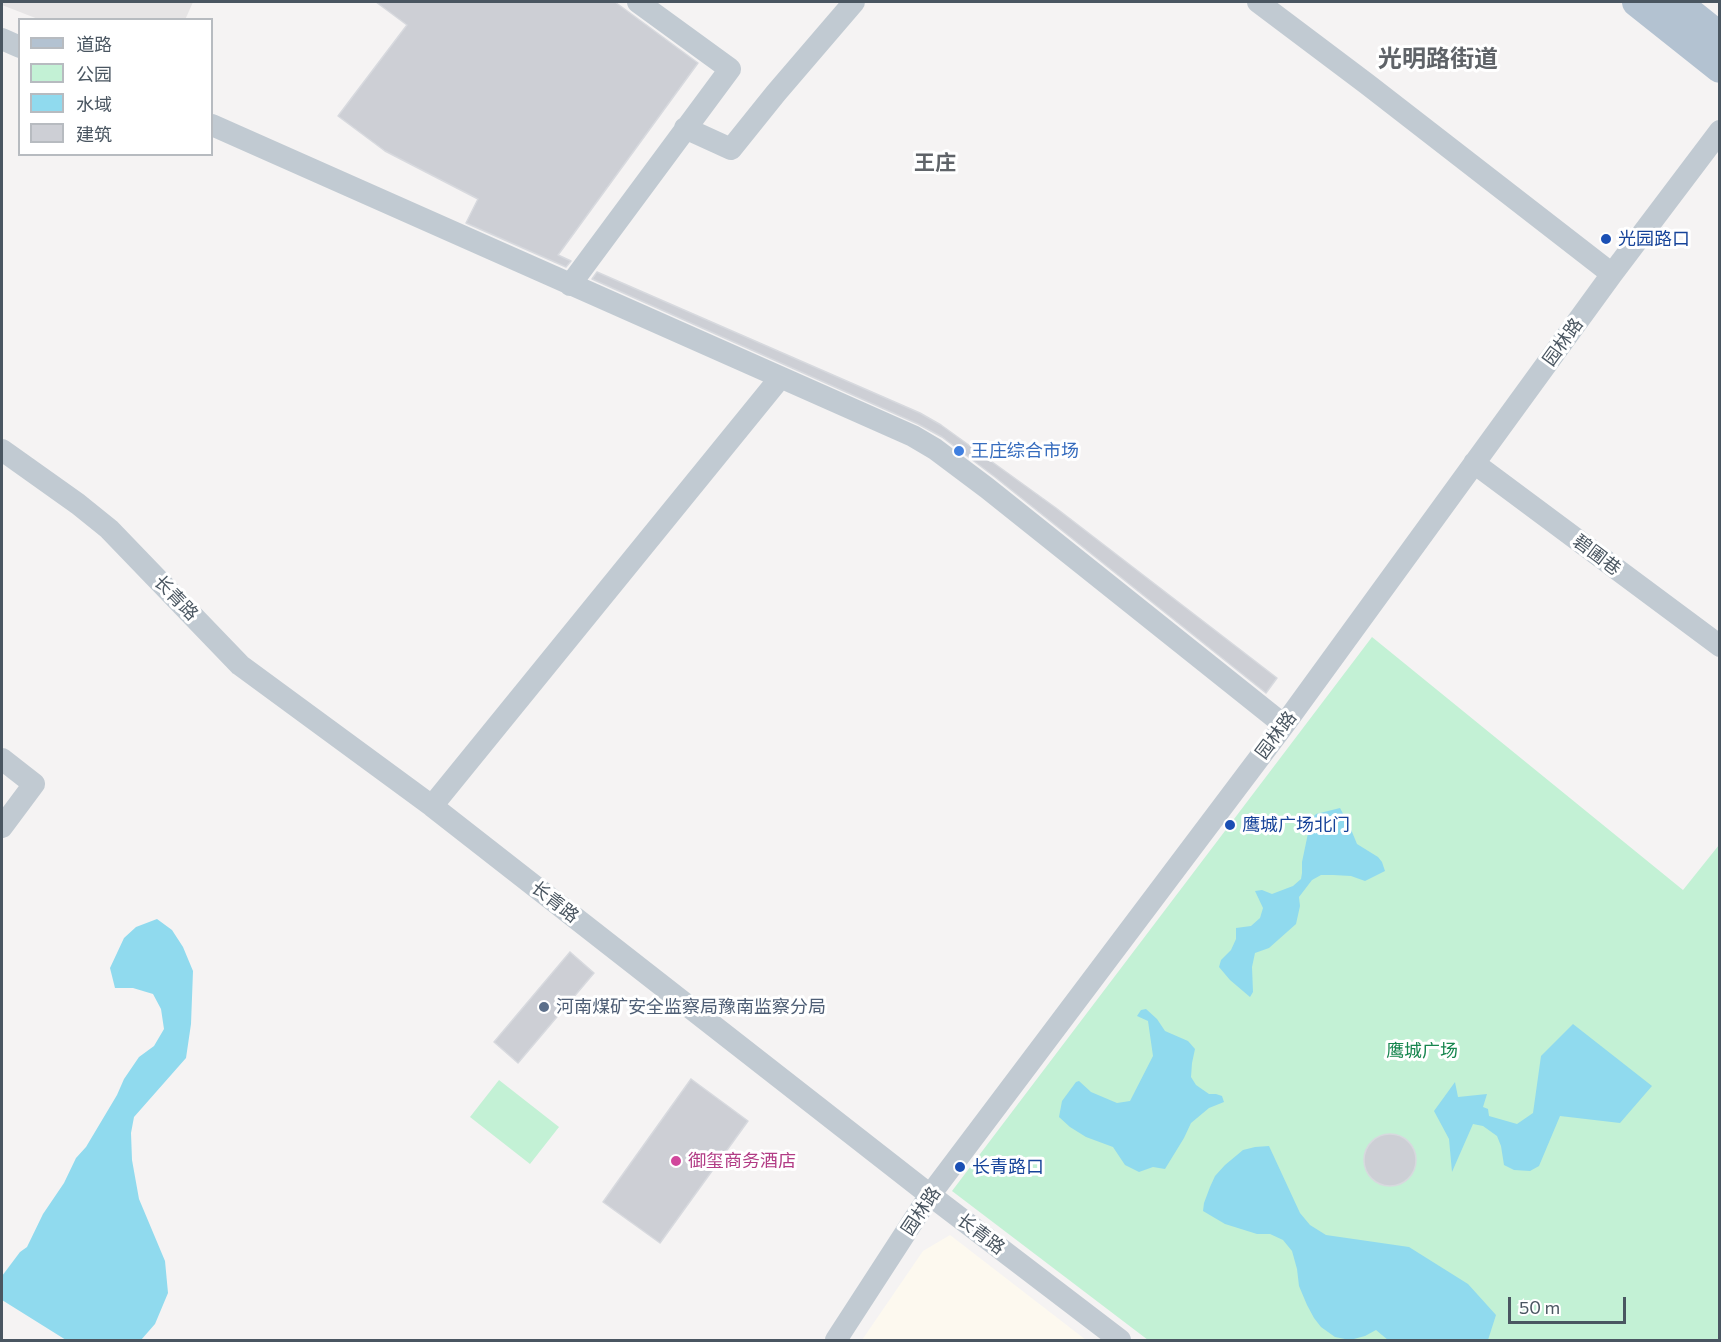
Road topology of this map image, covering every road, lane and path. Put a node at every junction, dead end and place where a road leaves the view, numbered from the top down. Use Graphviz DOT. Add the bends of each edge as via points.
graph roads {
  1 [pos="638,2"];
  2 [pos="854,2"];
  3 [pos="1258,2"];
  4 [pos="1637,2"];
  5 [pos="1676,2"];
  6 [pos="1719,37"];
  7 [pos="2,39"];
  8 [pos="18,46"];
  9 [pos="1719,68"];
  10 [pos="213,125"];
  11 [pos="685,128"];
  12 [pos="1719,131"];
  13 [pos="1612,274"];
  14 [pos="570,285"];
  15 [pos="780,378"];
  16 [pos="6,461"];
  17 [pos="1474,463"];
  18 [pos="1719,646"];
  19 [pos="1284,724"];
  20 [pos="2,759"];
  21 [pos="432,806"];
  22 [pos="2,827"];
  23 [pos="930,1196"];
  24 [pos="836,1341"];
  25 [pos="1120,1341"];
  1 -- 11 [label="street" via="730,69"];
  2 -- 11 [label="street" via="731,150"];
  3 -- 13 [label="street"];
  4 -- 9 [label="main road"];
  5 -- 6 [label="main road"];
  7 -- 8 [label="street"];
  10 -- 14 [label="street"];
  11 -- 14 [label="street"];
  12 -- 13 [label="street, 园林路"];
  13 -- 17 [label="street, 园林路"];
  14 -- 15 [label="street"];
  15 -- 19 [label="street" via="913,435 935,449"];
  15 -- 21 [label="street"];
  16 -- 21 [label="street, 长青路" via="78,504 109,529 240,665"];
  17 -- 18 [label="street, 碧圃巷"];
  17 -- 19 [label="street, 园林路"];
  19 -- 23 [label="street, 园林路"];
  20 -- 22 [label="street" via="34,784"];
  21 -- 23 [label="street, 长青路"];
  23 -- 24 [label="street, 园林路"];
  23 -- 25 [label="street, 长青路"];
}
